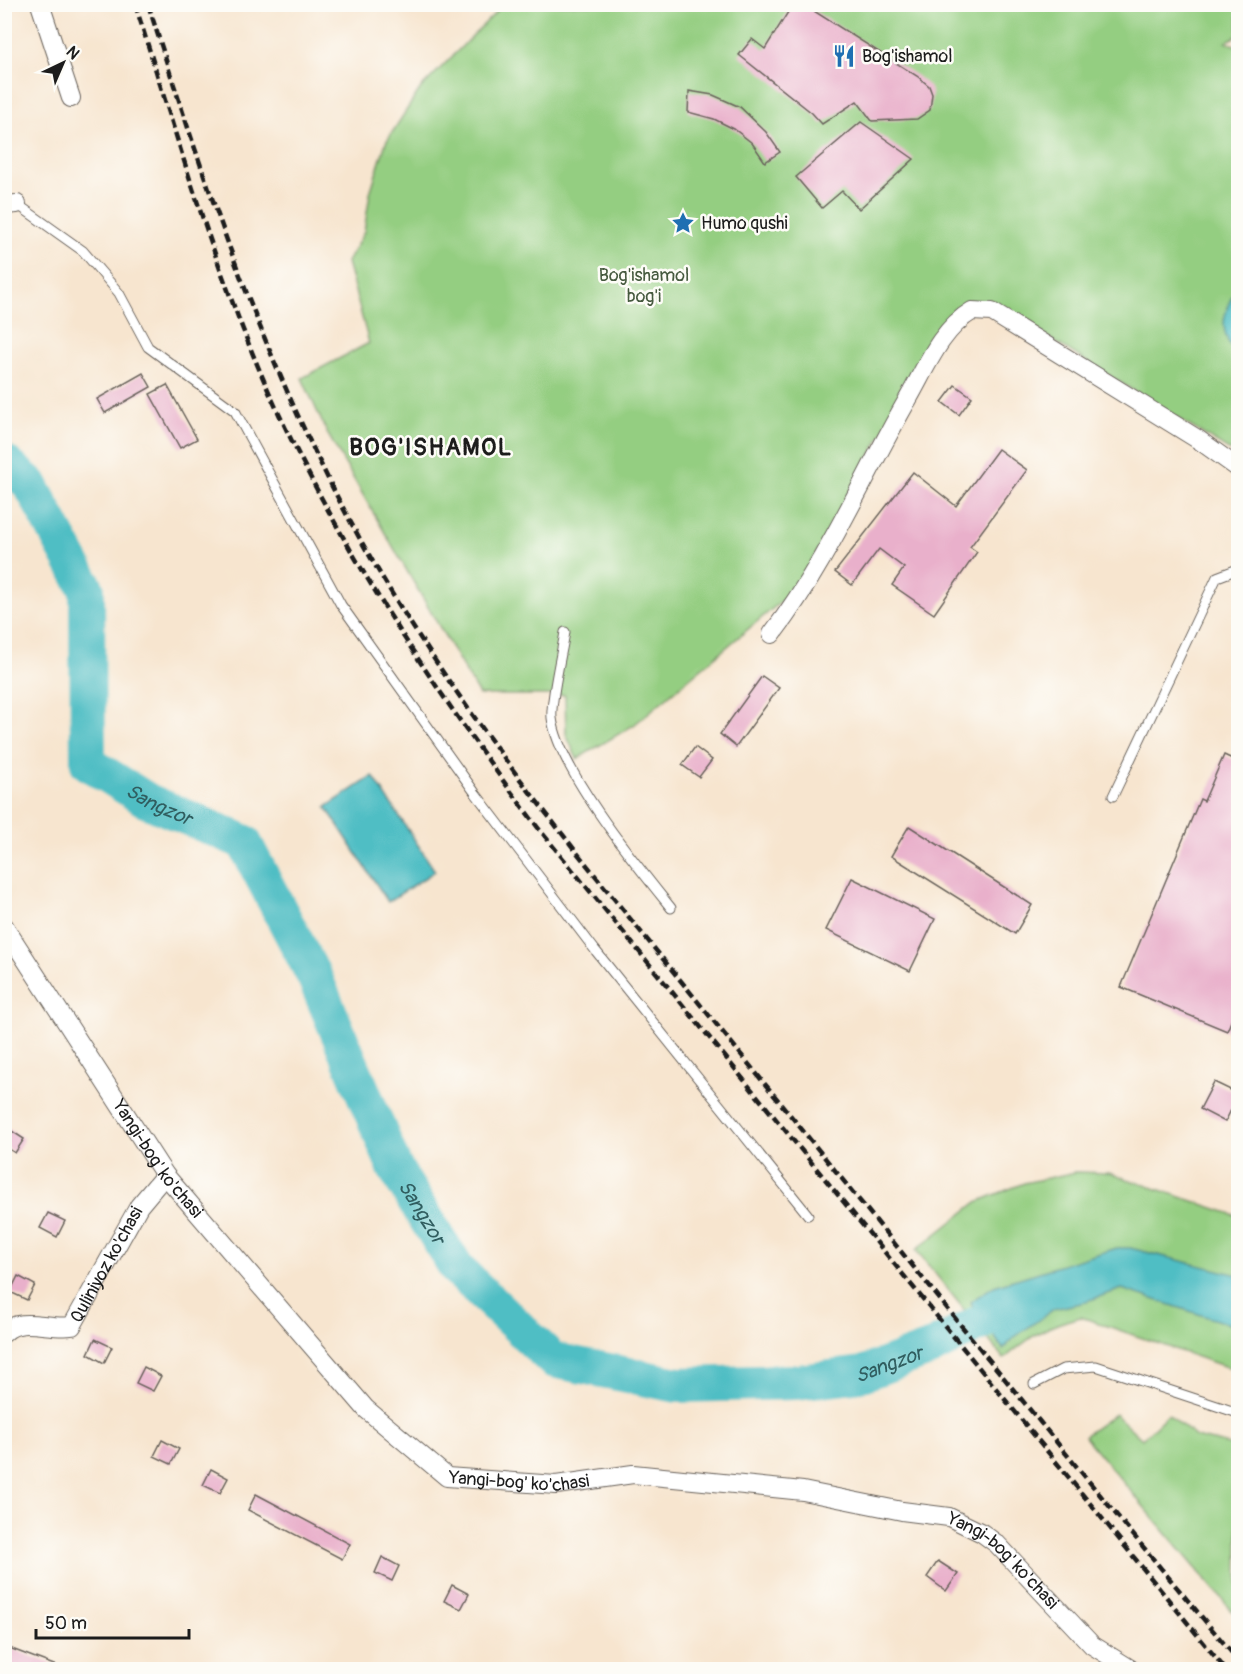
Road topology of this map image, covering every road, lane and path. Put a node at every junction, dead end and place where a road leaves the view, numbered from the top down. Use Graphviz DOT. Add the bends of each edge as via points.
graph roads {
  1 [pos="40,4"];
  2 [pos="71,98"];
  3 [pos="11,205"];
  4 [pos="1239,468"];
  5 [pos="1239,569"];
  6 [pos="565,632"];
  7 [pos="772,633"];
  8 [pos="1113,796"];
  9 [pos="671,908"];
  10 [pos="4,926"];
  11 [pos="165,1175"];
  12 [pos="808,1215"];
  13 [pos="4,1333"];
  14 [pos="1034,1384"];
  15 [pos="1239,1413"];
  16 [pos="1132,1670"];
  1 -- 2 [label="street"];
  3 -- 12 [label="lane" via="83,251 118,293 148,347 236,411 341,605 595,950"];
  4 -- 7 [label="street" via="993,312 972,311 947,331 801,596"];
  5 -- 8 [label="lane" via="1217,577"];
  6 -- 9 [label="lane" via="552,718 567,762 630,857"];
  10 -- 11 [label="street, Yangi-bog' ko'chasi"];
  11 -- 13 [label="street, Quliniyoz ko'chasi" via="139,1206 72,1326 46,1328 19,1323"];
  11 -- 16 [label="street, Yangi-bog' ko'chasi" via="366,1409 447,1478 556,1485 633,1474 803,1491 949,1517 997,1544 1092,1645"];
  14 -- 15 [label="lane" via="1063,1369 1096,1366"];
}
